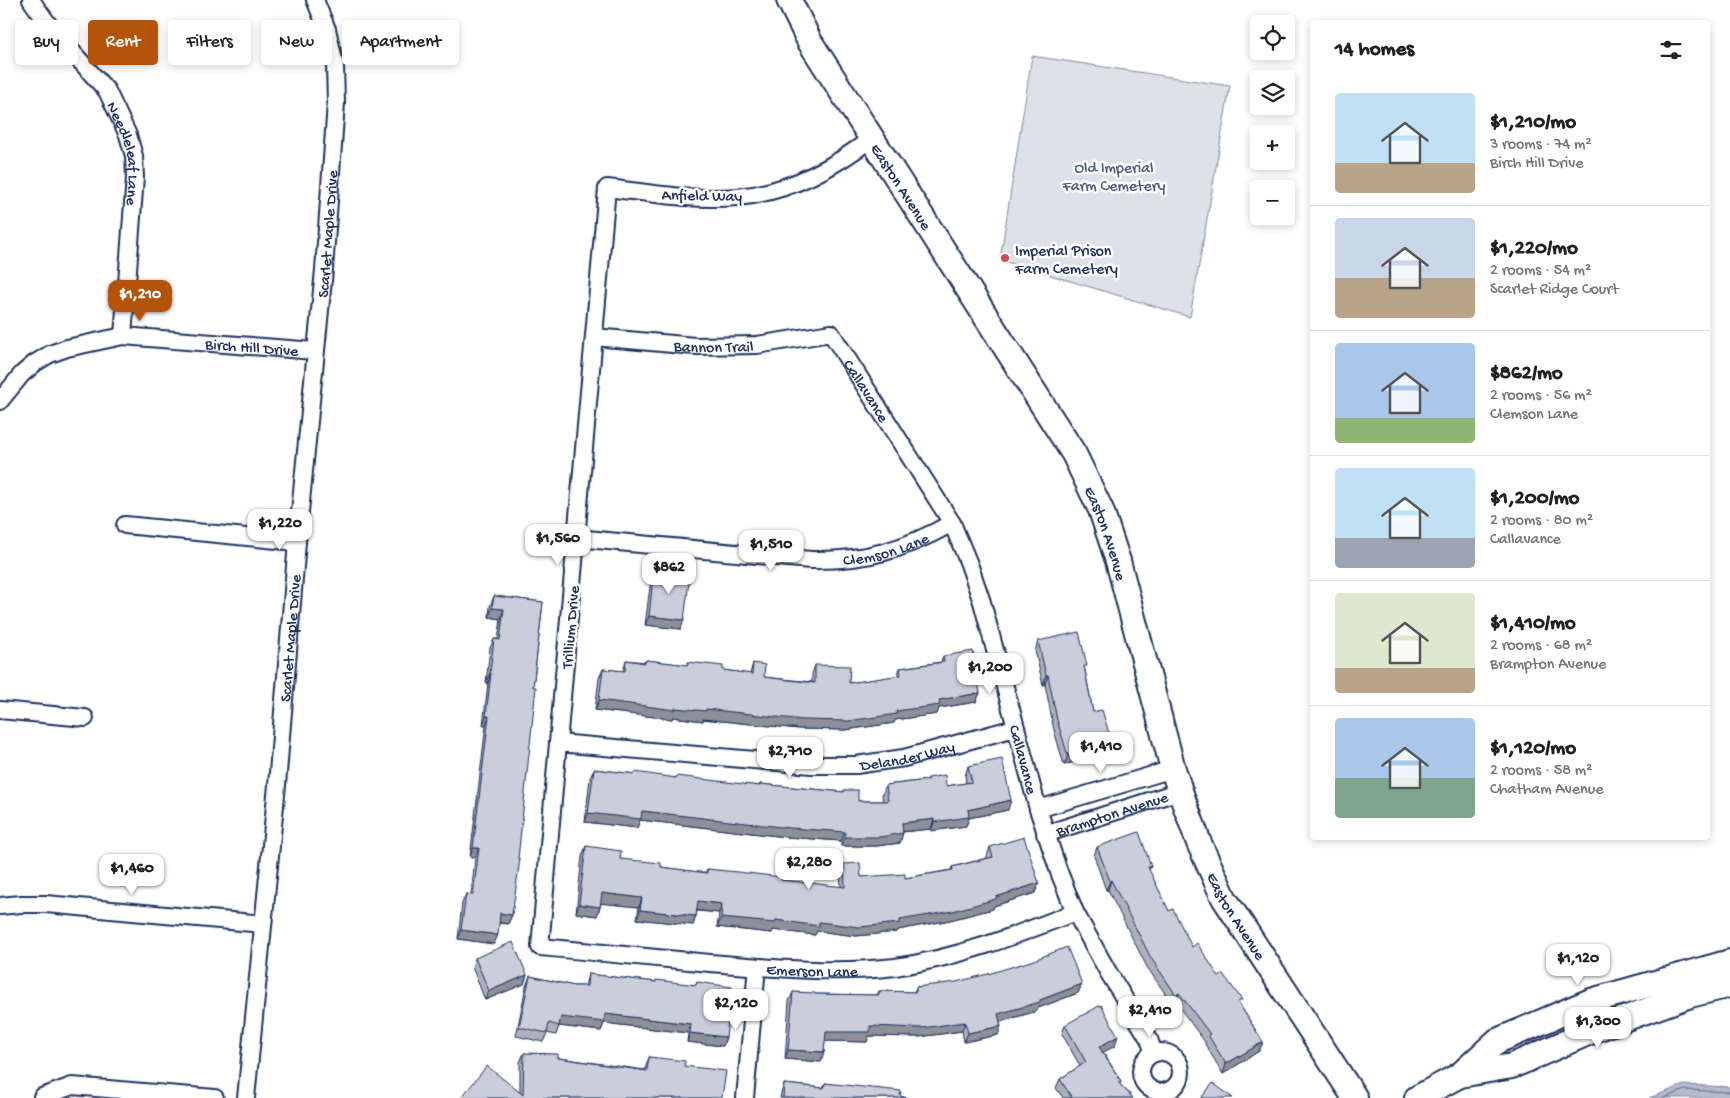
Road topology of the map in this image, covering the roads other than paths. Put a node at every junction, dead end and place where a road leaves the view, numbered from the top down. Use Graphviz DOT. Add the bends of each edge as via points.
graph roads {
  1 [pos="31,0"];
  2 [pos="315,0"];
  3 [pos="789,0"];
  4 [pos="872,138"];
  5 [pos="607,188"];
  6 [pos="831,333"];
  7 [pos="123,336"];
  8 [pos="594,337"];
  9 [pos="314,352"];
  10 [pos="0,401"];
  11 [pos="952,523"];
  12 [pos="125,525"];
  13 [pos="576,538"];
  14 [pos="297,542"];
  15 [pos="0,710"];
  16 [pos="85,718"];
  17 [pos="1015,728"];
  18 [pos="558,743"];
  19 [pos="1173,769"];
  20 [pos="1180,791"];
  21 [pos="1038,809"];
  22 [pos="1045,834"];
  23 [pos="0,906"];
  24 [pos="1076,912"];
  25 [pos="263,924"];
  26 [pos="540,947"];
  27 [pos="1730,962"];
  28 [pos="757,967"];
  29 [pos="1730,986"];
  30 [pos="1154,1053"];
  31 [pos="1460,1075"];
  32 [pos="42,1097"];
  33 [pos="215,1098"];
  34 [pos="246,1098"];
  35 [pos="745,1098"];
  36 [pos="1356,1098"];
  37 [pos="1417,1098"];
  1 -- 7 [label="street, Needleleaf Lane" via="51,28 107,91 128,135 134,156"];
  2 -- 9 [label="street, Scarlet Maple Drive" via="327,29 335,65 336,103 324,270"];
  3 -- 4 [label="street, Easton Avenue" via="810,42"];
  4 -- 5 [label="street, Anfield Way" via="846,158 776,190 738,197 702,197"];
  4 -- 19 [label="street, Easton Avenue" via="1074,454 1101,510 1118,561"];
  5 -- 8 [label="street, Trillium Drive"];
  6 -- 8 [label="street, Bannon Trail" via="757,345 695,346"];
  6 -- 11 [label="street, Callavance"];
  7 -- 9 [label="street, Birch Hill Drive"];
  7 -- 10 [label="street, Birch Hill Drive" via="50,354 22,374"];
  8 -- 13 [label="street, Trillium Drive"];
  9 -- 14 [label="street, Scarlet Maple Drive"];
  11 -- 13 [label="street, Clemson Lane" via="903,547 839,560"];
  11 -- 17 [label="street, Callavance" via="982,602"];
  12 -- 14 [label="street"];
  13 -- 18 [label="street, Trillium Drive"];
  14 -- 25 [label="street, Scarlet Maple Drive" via="278,785"];
  15 -- 16 [label="street"];
  17 -- 18 [label="street, Delander Way" via="904,758 856,765 812,765"];
  17 -- 21 [label="street, Callavance"];
  18 -- 26 [label="street, Trillium Drive"];
  19 -- 20 [label="street, Easton Avenue"];
  19 -- 21 [label="street, Brampton Avenue"];
  20 -- 22 [label="street, Brampton Avenue"];
  20 -- 36 [label="street, Easton Avenue" via="1224,898"];
  21 -- 22 [label="street, Callavance"];
  22 -- 24 [label="street, Callavance"];
  23 -- 25 [label="street" via="46,904"];
  24 -- 28 [label="street, Emerson Lane" via="1003,940 950,956 894,967 825,970"];
  24 -- 30 [label="street, Callavance"];
  25 -- 34 [label="street, Scarlet Maple Drive"];
  26 -- 28 [label="street, Emerson Lane"];
  27 -- 31 [label="street" via="1591,1001 1497,1041"];
  28 -- 35 [label="street"];
  29 -- 31 [label="street" via="1690,995 1599,1028 1512,1066"];
  31 -- 37 [label="street"];
  32 -- 33 [label="street" via="72,1086"];
}
